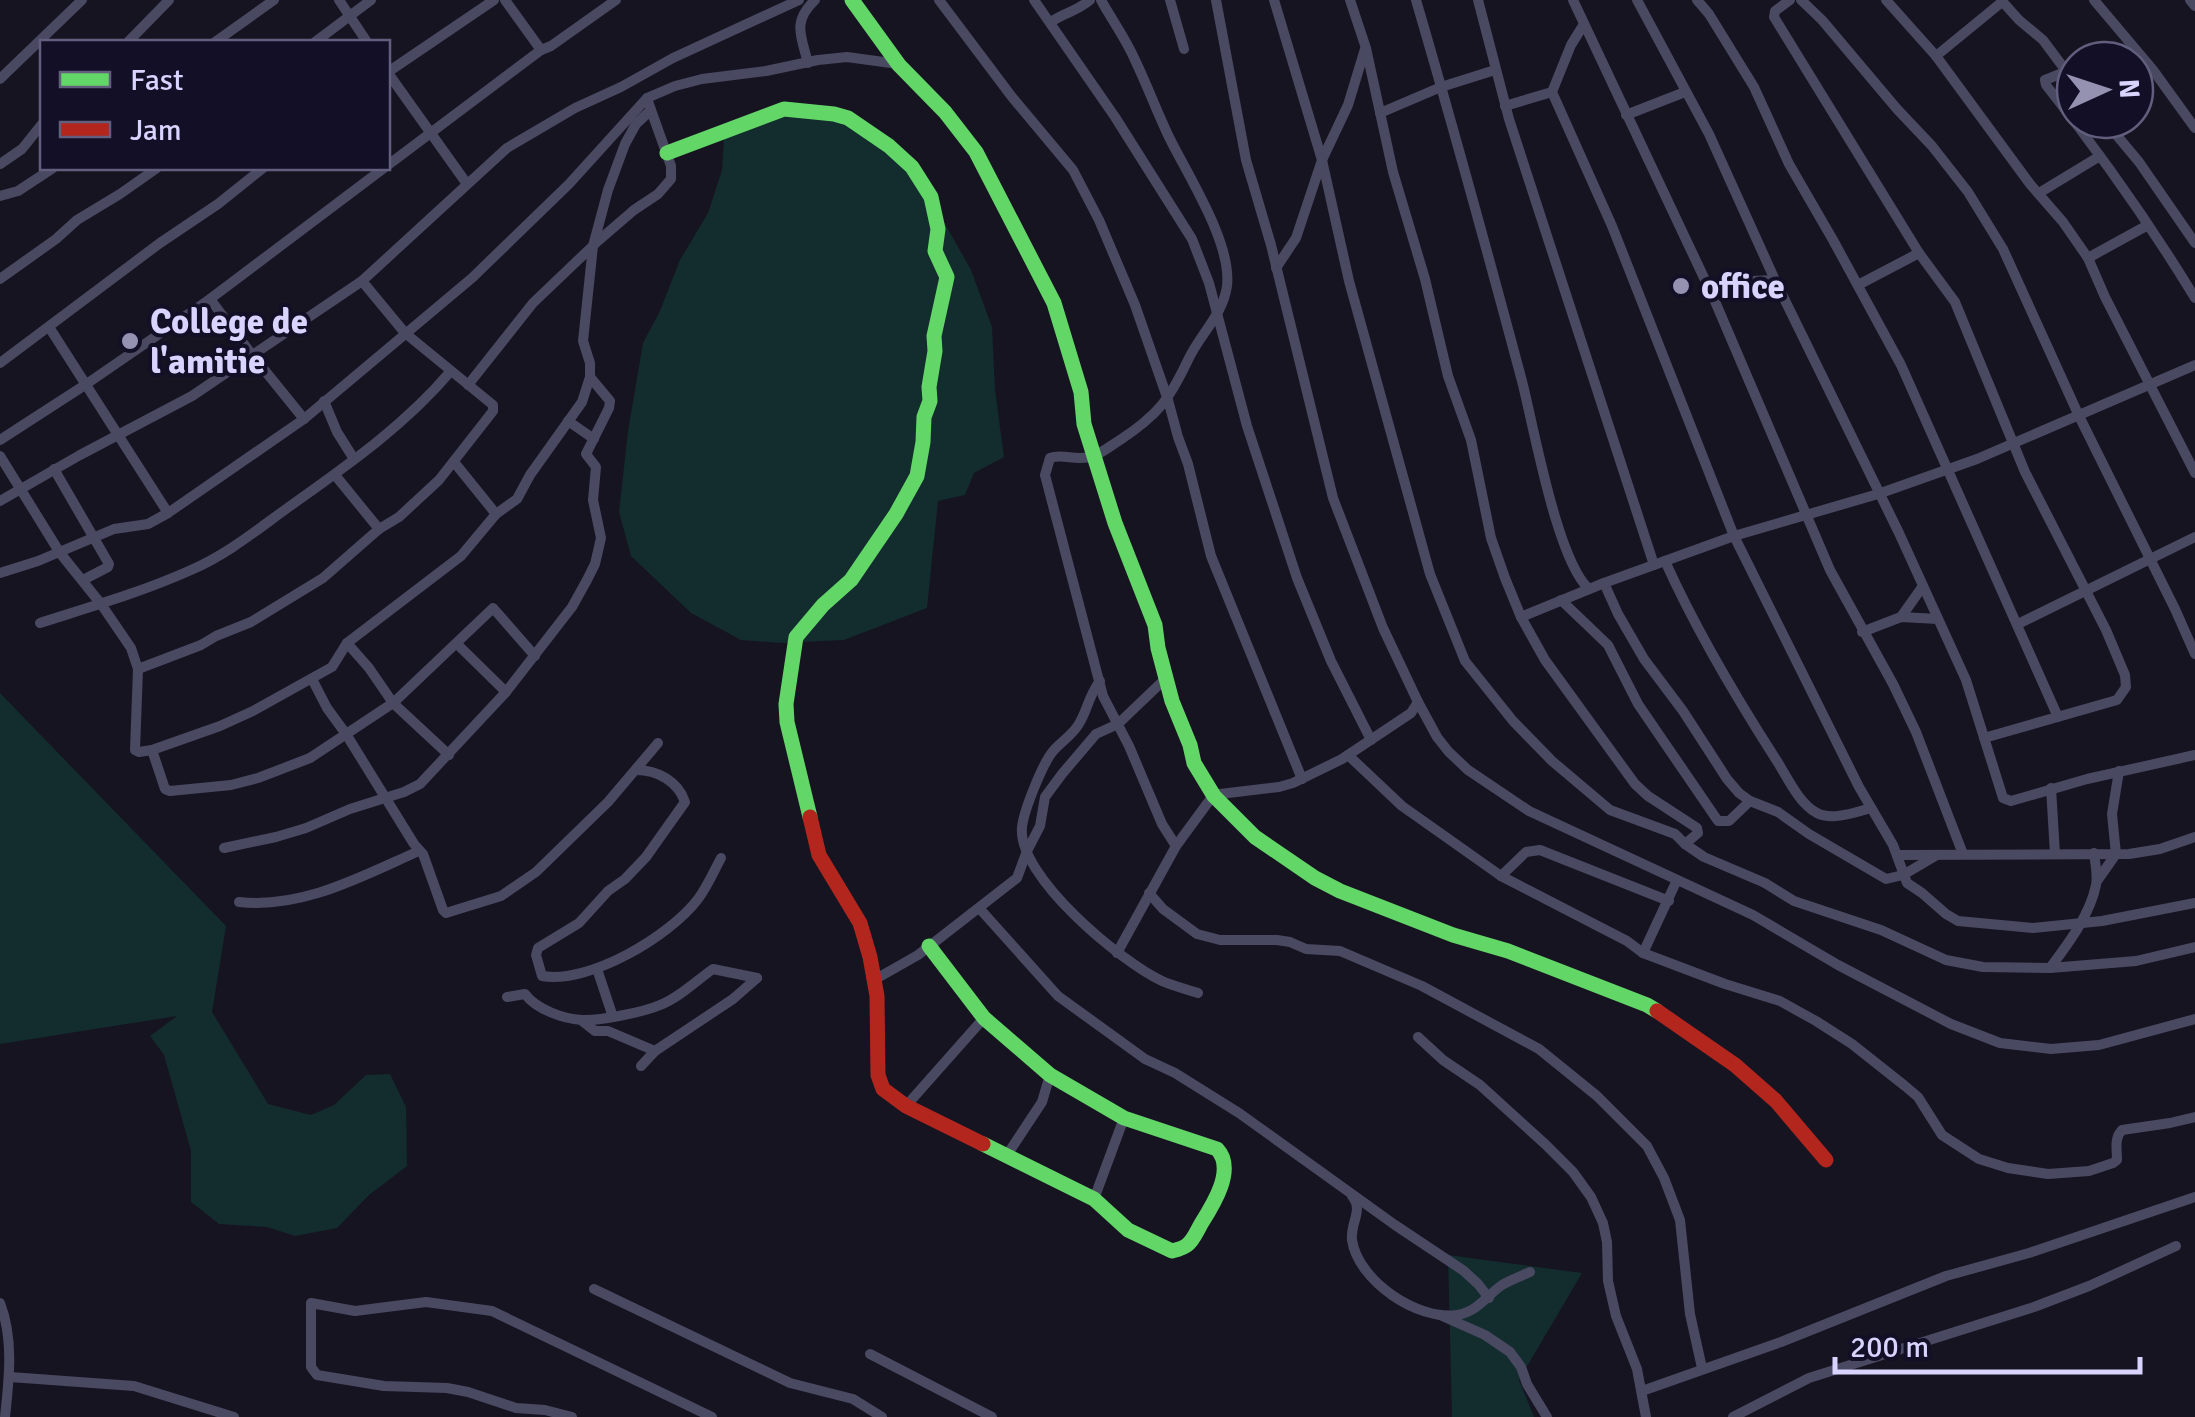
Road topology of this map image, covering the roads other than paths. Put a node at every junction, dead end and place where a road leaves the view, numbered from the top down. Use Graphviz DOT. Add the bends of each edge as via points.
graph roads {
  1 [pos="82,0"];
  2 [pos="169,0"];
  3 [pos="274,0"];
  4 [pos="339,0"];
  5 [pos="371,0"];
  6 [pos="494,0"];
  7 [pos="505,0"];
  8 [pos="616,0"];
  9 [pos="799,0"];
  10 [pos="815,0"];
  11 [pos="852,0"];
  12 [pos="939,0"];
  13 [pos="1034,0"];
  14 [pos="1090,0"];
  15 [pos="1101,0"];
  16 [pos="1170,0"];
  17 [pos="1216,0"];
  18 [pos="1274,0"];
  19 [pos="1350,0"];
  20 [pos="1416,0"];
  21 [pos="1478,0"];
  22 [pos="1573,0"];
  23 [pos="1637,0"];
  24 [pos="1697,0"];
  25 [pos="1790,0"];
  26 [pos="1801,0"];
  27 [pos="1886,0"];
  28 [pos="2094,0"];
  29 [pos="2190,0"];
  30 [pos="2002,1"];
  31 [pos="781,3"];
  32 [pos="2195,6"];
  33 [pos="349,15"];
  34 [pos="1050,22"];
  35 [pos="1584,24"];
  36 [pos="41,40"];
  37 [pos="130,40"];
  38 [pos="218,40"];
  39 [pos="318,40"];
  40 [pos="366,40"];
  41 [pos="40,41"];
  42 [pos="1366,48"];
  43 [pos="1184,49"];
  44 [pos="541,50"];
  45 [pos="2055,55"];
  46 [pos="1936,56"];
  47 [pos="808,63"];
  48 [pos="899,64"];
  49 [pos="1495,70"];
  50 [pos="390,72"];
  51 [pos="2055,75"];
  52 [pos="390,76"];
  53 [pos="0,80"];
  54 [pos="1442,87"];
  55 [pos="1552,92"];
  56 [pos="1685,92"];
  57 [pos="2055,97"];
  58 [pos="649,104"];
  59 [pos="1505,106"];
  60 [pos="1380,113"];
  61 [pos="1626,115"];
  62 [pos="40,126"];
  63 [pos="2195,128"];
  64 [pos="430,133"];
  65 [pos="2088,140"];
  66 [pos="2121,140"];
  67 [pos="667,153"];
  68 [pos="2100,156"];
  69 [pos="1322,160"];
  70 [pos="390,163"];
  71 [pos="0,164"];
  72 [pos="50,170"];
  73 [pos="154,170"];
  74 [pos="260,170"];
  75 [pos="381,170"];
  76 [pos="467,184"];
  77 [pos="2039,194"];
  78 [pos="0,196"];
  79 [pos="2148,225"];
  80 [pos="2195,243"];
  81 [pos="594,246"];
  82 [pos="1920,253"];
  83 [pos="2088,258"];
  84 [pos="1276,268"];
  85 [pos="0,279"];
  86 [pos="1774,280"];
  87 [pos="362,281"];
  88 [pos="1858,285"];
  89 [pos="2195,298"];
  90 [pos="210,299"];
  91 [pos="1714,299"];
  92 [pos="1218,315"];
  93 [pos="49,327"];
  94 [pos="405,333"];
  95 [pos="253,356"];
  96 [pos="0,363"];
  97 [pos="2195,365"];
  98 [pos="450,372"];
  99 [pos="590,377"];
  100 [pos="85,385"];
  101 [pos="468,385"];
  102 [pos="2150,385"];
  103 [pos="1168,400"];
  104 [pos="324,401"];
  105 [pos="2079,416"];
  106 [pos="304,419"];
  107 [pos="568,421"];
  108 [pos="119,435"];
  109 [pos="594,439"];
  110 [pos="0,440"];
  111 [pos="2013,445"];
  112 [pos="1095,455"];
  113 [pos="0,456"];
  114 [pos="354,458"];
  115 [pos="454,462"];
  116 [pos="54,470"];
  117 [pos="1946,470"];
  118 [pos="2195,473"];
  119 [pos="334,475"];
  120 [pos="20,490"];
  121 [pos="1878,494"];
  122 [pos="0,501"];
  123 [pos="168,514"];
  124 [pos="496,514"];
  125 [pos="1808,516"];
  126 [pos="379,529"];
  127 [pos="1734,536"];
  128 [pos="94,537"];
  129 [pos="2195,537"];
  130 [pos="60,552"];
  131 [pos="2150,559"];
  132 [pos="1660,563"];
  133 [pos="0,573"];
  134 [pos="82,580"];
  135 [pos="1604,583"];
  136 [pos="1922,586"];
  137 [pos="1589,589"];
  138 [pos="2085,590"];
  139 [pos="1560,600"];
  140 [pos="101,604"];
  141 [pos="1521,617"];
  142 [pos="1901,617"];
  143 [pos="1938,619"];
  144 [pos="40,623"];
  145 [pos="2018,624"];
  146 [pos="1862,632"];
  147 [pos="348,644"];
  148 [pos="457,644"];
  149 [pos="2195,654"];
  150 [pos="535,656"];
  151 [pos="138,669"];
  152 [pos="312,679"];
  153 [pos="1165,679"];
  154 [pos="1100,681"];
  155 [pos="506,692"];
  156 [pos="1418,702"];
  157 [pos="393,703"];
  158 [pos="2058,717"];
  159 [pos="1118,724"];
  160 [pos="346,734"];
  161 [pos="1984,738"];
  162 [pos="1371,740"];
  163 [pos="658,743"];
  164 [pos="152,750"];
  165 [pos="448,755"];
  166 [pos="1348,755"];
  167 [pos="2195,755"];
  168 [pos="636,770"];
  169 [pos="2119,771"];
  170 [pos="1302,779"];
  171 [pos="2051,788"];
  172 [pos="1214,796"];
  173 [pos="385,798"];
  174 [pos="1750,801"];
  175 [pos="1871,808"];
  176 [pos="2195,837"];
  177 [pos="1684,844"];
  178 [pos="1176,846"];
  179 [pos="224,848"];
  180 [pos="419,850"];
  181 [pos="1027,851"];
  182 [pos="2094,853"];
  183 [pos="1963,854"];
  184 [pos="2055,854"];
  185 [pos="2116,854"];
  186 [pos="1897,855"];
  187 [pos="1937,855"];
  188 [pos="722,858"];
  189 [pos="1903,875"];
  190 [pos="1500,876"];
  191 [pos="1677,880"];
  192 [pos="2097,882"];
  193 [pos="1150,893"];
  194 [pos="1669,901"];
  195 [pos="239,902"];
  196 [pos="2195,903"];
  197 [pos="980,909"];
  198 [pos="2078,924"];
  199 [pos="930,946"];
  200 [pos="2195,947"];
  201 [pos="1117,952"];
  202 [pos="1644,953"];
  203 [pos="2050,968"];
  204 [pos="598,969"];
  205 [pos="874,980"];
  206 [pos="1198,993"];
  207 [pos="507,996"];
  208 [pos="613,1017"];
  209 [pos="984,1018"];
  210 [pos="2195,1019"];
  211 [pos="581,1020"];
  212 [pos="1418,1038"];
  213 [pos="655,1052"];
  214 [pos="641,1066"];
  215 [pos="1050,1074"];
  216 [pos="906,1106"];
  217 [pos="2195,1117"];
  218 [pos="1124,1118"];
  219 [pos="1006,1155"];
  220 [pos="1826,1160"];
  221 [pos="1340,1185"];
  222 [pos="2195,1197"];
  223 [pos="1094,1199"];
  224 [pos="2176,1246"];
  225 [pos="1530,1272"];
  226 [pos="594,1289"];
  227 [pos="1490,1298"];
  228 [pos="0,1303"];
  229 [pos="1439,1315"];
  230 [pos="870,1354"];
  231 [pos="1702,1368"];
  232 [pos="10,1377"];
  233 [pos="1642,1391"];
  234 [pos="5,1417"];
  235 [pos="234,1417"];
  236 [pos="572,1417"];
  237 [pos="712,1417"];
  238 [pos="882,1417"];
  239 [pos="992,1417"];
  240 [pos="1547,1417"];
  241 [pos="1646,1417"];
  242 [pos="1733,1417"];
  1 -- 36 [label="street"];
  2 -- 37 [label="street"];
  3 -- 38 [label="street"];
  4 -- 33 [label="street"];
  5 -- 33 [label="street"];
  6 -- 50 [label="street"];
  7 -- 44 [label="street"];
  8 -- 44 [label="street"];
  9 -- 31 [label="street"];
  10 -- 47 [label="street" via="800,22"];
  11 -- 48 [label="street"];
  12 -- 103 [label="street" via="1076,175"];
  13 -- 34 [label="street"];
  14 -- 34 [label="street"];
  15 -- 92 [label="street" via="1218,238 1228,282"];
  16 -- 43 [label="street"];
  17 -- 84 [label="street" via="1246,160"];
  18 -- 69 [label="street"];
  19 -- 42 [label="street"];
  20 -- 54 [label="street"];
  21 -- 49 [label="street"];
  22 -- 35 [label="street"];
  23 -- 56 [label="street"];
  24 -- 88 [label="street" via="1754,87"];
  25 -- 82 [label="street" via="1774,17"];
  26 -- 105 [label="street" via="1968,192 2018,278"];
  27 -- 46 [label="street"];
  28 -- 63 [label="street"];
  29 -- 32 [label="street"];
  30 -- 45 [label="street"];
  30 -- 46 [label="street"];
  31 -- 76 [label="street" via="575,108 507,148"];
  33 -- 39 [label="street"];
  33 -- 40 [label="street"];
  34 -- 92 [label="street" via="1189,234"];
  35 -- 55 [label="street"];
  35 -- 61 [label="street"];
  41 -- 53 [label="street"];
  42 -- 60 [label="street"];
  42 -- 69 [label="street"];
  44 -- 64 [label="street"];
  46 -- 77 [label="street"];
  47 -- 48 [label="street" via="847,58"];
  47 -- 58 [label="street" via="702,78"];
  48 -- 112 [label="street" via="976,152 1054,303"];
  49 -- 54 [label="street"];
  49 -- 59 [label="street"];
  51 -- 57 [label="street" via="2046,80"];
  52 -- 64 [label="street"];
  54 -- 60 [label="street"];
  54 -- 137 [label="street" via="1558,528"];
  55 -- 59 [label="street"];
  55 -- 127 [label="street"];
  56 -- 61 [label="street"];
  56 -- 86 [label="street"];
  58 -- 67 [label="street"];
  58 -- 81 [label="street" via="625,144"];
  58 -- 94 [label="street" via="472,278"];
  59 -- 132 [label="street"];
  60 -- 141 [label="street" via="1448,376 1472,440 1490,538"];
  61 -- 91 [label="street"];
  62 -- 71 [label="street"];
  64 -- 70 [label="street"];
  64 -- 76 [label="street"];
  65 -- 68 [label="street"];
  66 -- 80 [label="street"];
  67 -- 81 [label="street" via="671,180"];
  67 -- 205 [label="street" via="784,108 834,114 900,157 931,197 935,251 946,278 917,476 851,580 796,636 786,704 818,855 860,923"];
  68 -- 77 [label="street"];
  68 -- 79 [label="street"];
  69 -- 84 [label="street" via="1296,238"];
  69 -- 177 [label="street" via="1410,505 1465,661 1513,721 1603,805"];
  72 -- 78 [label="street"];
  73 -- 85 [label="street"];
  74 -- 93 [label="street"];
  75 -- 90 [label="street"];
  76 -- 87 [label="street"];
  77 -- 83 [label="street"];
  79 -- 83 [label="street"];
  79 -- 89 [label="street"];
  81 -- 99 [label="street" via="583,336"];
  81 -- 101 [label="street" via="533,303"];
  82 -- 88 [label="street"];
  82 -- 111 [label="street" via="1956,302"];
  83 -- 102 [label="street"];
  84 -- 156 [label="street" via="1333,498"];
  86 -- 91 [label="street" via="1751,281"];
  86 -- 121 [label="street"];
  87 -- 94 [label="street"];
  87 -- 95 [label="street"];
  88 -- 117 [label="street"];
  90 -- 95 [label="street"];
  90 -- 100 [label="street"];
  91 -- 125 [label="street"];
  92 -- 103 [label="street"];
  92 -- 162 [label="street" via="1296,578"];
  93 -- 96 [label="street"];
  93 -- 100 [label="street"];
  94 -- 98 [label="street"];
  94 -- 104 [label="street"];
  95 -- 106 [label="street"];
  95 -- 108 [label="street"];
  97 -- 102 [label="street"];
  98 -- 101 [label="street"];
  98 -- 114 [label="street" via="407,418"];
  99 -- 107 [label="street"];
  99 -- 109 [label="street" via="610,401"];
  100 -- 108 [label="street"];
  100 -- 110 [label="street"];
  101 -- 115 [label="street" via="494,408"];
  102 -- 105 [label="street"];
  102 -- 118 [label="street"];
  103 -- 112 [label="street" via="1146,424"];
  103 -- 170 [label="street" via="1210,556"];
  104 -- 106 [label="street"];
  104 -- 114 [label="street"];
  105 -- 111 [label="street"];
  105 -- 131 [label="street"];
  106 -- 123 [label="street"];
  107 -- 109 [label="street"];
  107 -- 124 [label="street" via="518,498"];
  108 -- 116 [label="street"];
  108 -- 123 [label="street"];
  109 -- 150 [label="street" via="586,454 596,466 596,564"];
  111 -- 117 [label="street"];
  111 -- 138 [label="street"];
  112 -- 153 [label="street" via="1155,625"];
  112 -- 154 [label="street" via="1054,456 1045,477"];
  113 -- 120 [label="street"];
  114 -- 119 [label="street"];
  115 -- 124 [label="street"];
  115 -- 126 [label="street"];
  116 -- 120 [label="street"];
  116 -- 128 [label="street"];
  117 -- 121 [label="street"];
  117 -- 145 [label="street"];
  119 -- 126 [label="street"];
  119 -- 140 [label="street" via="222,554"];
  120 -- 122 [label="street"];
  120 -- 130 [label="street"];
  121 -- 125 [label="street"];
  121 -- 136 [label="street"];
  123 -- 128 [label="street"];
  124 -- 147 [label="street" via="461,556"];
  125 -- 127 [label="street"];
  125 -- 146 [label="street"];
  126 -- 151 [label="street" via="323,578 267,614"];
  127 -- 132 [label="street"];
  127 -- 175 [label="street"];
  128 -- 130 [label="street"];
  128 -- 134 [label="street" via="108,567"];
  129 -- 131 [label="street"];
  130 -- 133 [label="street"];
  130 -- 134 [label="street"];
  131 -- 138 [label="street"];
  131 -- 149 [label="street"];
  132 -- 135 [label="street"];
  132 -- 175 [label="street" via="1799,796 1821,815"];
  134 -- 140 [label="street"];
  135 -- 137 [label="street"];
  135 -- 174 [label="street" via="1644,659 1726,779"];
  136 -- 142 [label="street"];
  136 -- 143 [label="street"];
  137 -- 139 [label="street"];
  138 -- 145 [label="street"];
  138 -- 158 [label="street" via="2126,687 2117,700"];
  139 -- 141 [label="street"];
  139 -- 174 [label="street" via="1608,645 1638,704 1718,822"];
  140 -- 144 [label="street"];
  140 -- 151 [label="street"];
  141 -- 177 [label="street" via="1635,784 1697,828"];
  142 -- 143 [label="street"];
  142 -- 146 [label="street"];
  143 -- 161 [label="street"];
  145 -- 158 [label="street"];
  146 -- 183 [label="street" via="1916,732"];
  147 -- 152 [label="street" via="332,667"];
  147 -- 157 [label="street"];
  148 -- 150 [label="street" via="493,608"];
  148 -- 155 [label="street"];
  148 -- 157 [label="street"];
  150 -- 155 [label="street"];
  151 -- 164 [label="street" via="135,750"];
  152 -- 160 [label="street"];
  152 -- 164 [label="street" via="220,726"];
  153 -- 159 [label="street"];
  153 -- 172 [label="street" via="1194,763"];
  154 -- 159 [label="street"];
  154 -- 181 [label="street" via="1080,724 1039,774 1022,828"];
  155 -- 165 [label="street"];
  156 -- 162 [label="street"];
  156 -- 191 [label="street" via="1468,770 1542,817"];
  157 -- 160 [label="street"];
  157 -- 165 [label="street"];
  158 -- 161 [label="street"];
  159 -- 178 [label="street"];
  159 -- 181 [label="street" via="1096,734 1048,793"];
  160 -- 164 [label="street" via="289,767 208,788 167,790"];
  160 -- 173 [label="street"];
  161 -- 171 [label="street" via="2006,800"];
  162 -- 166 [label="street"];
  163 -- 168 [label="street"];
  165 -- 173 [label="street" via="420,784"];
  166 -- 170 [label="street"];
  166 -- 190 [label="street" via="1420,820"];
  167 -- 169 [label="street"];
  168 -- 180 [label="street" via="536,872 487,902 444,912"];
  168 -- 204 [label="street" via="662,775 685,802 646,858 579,922 536,952 542,976"];
  169 -- 171 [label="street"];
  169 -- 185 [label="street" via="2112,814"];
  170 -- 172 [label="street"];
  171 -- 184 [label="street"];
  172 -- 178 [label="street"];
  172 -- 220 [label="street" via="1265,844 1340,891 1647,1005 1735,1065"];
  173 -- 179 [label="street" via="306,828"];
  173 -- 180 [label="street"];
  174 -- 189 [label="street" via="1884,879"];
  175 -- 186 [label="street"];
  176 -- 185 [label="street"];
  177 -- 203 [label="street" via="1794,901 1946,960"];
  178 -- 193 [label="street"];
  180 -- 195 [label="street" via="320,893"];
  181 -- 197 [label="street" via="1017,878"];
  181 -- 201 [label="street" via="1066,906"];
  182 -- 184 [label="street"];
  182 -- 185 [label="street"];
  182 -- 192 [label="street"];
  183 -- 184 [label="street"];
  183 -- 187 [label="street"];
  185 -- 192 [label="street"];
  186 -- 187 [label="street"];
  186 -- 189 [label="street"];
  187 -- 189 [label="street"];
  188 -- 204 [label="street" via="688,910"];
  189 -- 198 [label="street" via="1958,921 2033,928"];
  190 -- 194 [label="street" via="1540,850"];
  190 -- 202 [label="street"];
  191 -- 194 [label="street"];
  191 -- 210 [label="street" via="1753,915 1912,1006 2000,1043 2099,1045"];
  192 -- 198 [label="street"];
  193 -- 201 [label="street"];
  193 -- 231 [label="street" via="1179,923 1206,937 1336,950 1422,986 1539,1049 1597,1096 1647,1146 1676,1206"];
  194 -- 202 [label="street"];
  196 -- 198 [label="street"];
  197 -- 199 [label="street"];
  197 -- 221 [label="street" via="1058,996"];
  198 -- 203 [label="street"];
  199 -- 205 [label="street"];
  199 -- 209 [label="street"];
  200 -- 203 [label="street" via="2136,961"];
  201 -- 206 [label="street"];
  202 -- 217 [label="street" via="1806,1015 1918,1097 1942,1136 1993,1164 2048,1174 2089,1171 2113,1164 2122,1130"];
  204 -- 208 [label="street"];
  205 -- 216 [label="street" via="878,1075 883,1088"];
  207 -- 211 [label="street" via="525,994 555,1014"];
  208 -- 211 [label="street"];
  208 -- 213 [label="street" via="662,1005 713,968 756,978"];
  209 -- 215 [label="street"];
  209 -- 216 [label="street"];
  211 -- 213 [label="street"];
  212 -- 233 [label="street" via="1545,1144 1591,1196 1603,1222 1616,1316"];
  213 -- 214 [label="street"];
  215 -- 218 [label="street"];
  215 -- 219 [label="street" via="1042,1102"];
  216 -- 219 [label="street"];
  218 -- 223 [label="street"];
  218 -- 223 [label="street" via="1221,1151 1223,1176 1213,1204 1186,1247 1172,1251 1128,1230"];
  219 -- 223 [label="street"];
  221 -- 227 [label="street" via="1464,1271"];
  221 -- 229 [label="street" via="1357,1200 1352,1240 1364,1268 1382,1288"];
  222 -- 231 [label="street" via="1946,1276"];
  224 -- 242 [label="street" via="2034,1307 1809,1378"];
  225 -- 227 [label="street"];
  226 -- 238 [label="street" via="790,1382 852,1399"];
  227 -- 229 [label="street" via="1458,1314"];
  228 -- 232 [label="street"];
  229 -- 240 [label="street" via="1510,1352"];
  230 -- 239 [label="street"];
  231 -- 233 [label="street"];
  232 -- 234 [label="street"];
  232 -- 235 [label="street" via="134,1386"];
  233 -- 241 [label="street"];
  236 -- 237 [label="street" via="446,1388 317,1375 311,1367 311,1303 356,1310 426,1302 492,1311"];
}
